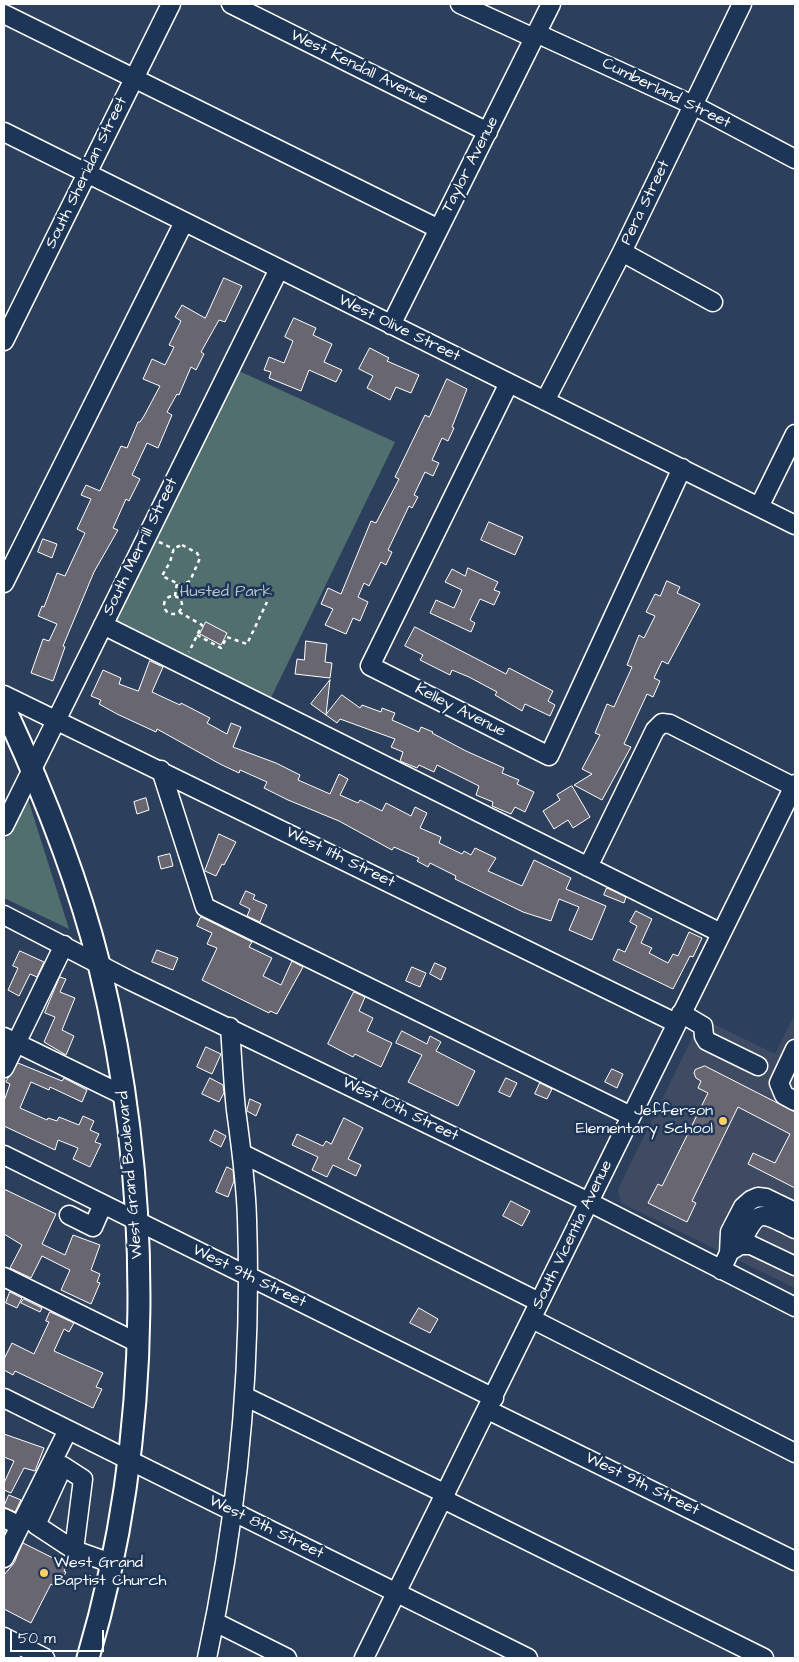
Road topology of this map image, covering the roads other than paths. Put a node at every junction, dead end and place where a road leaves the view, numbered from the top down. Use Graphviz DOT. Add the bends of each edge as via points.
graph roads {
  1 [pos="171,4"];
  2 [pos="231,4"];
  3 [pos="460,4"];
  4 [pos="551,4"];
  5 [pos="742,4"];
  6 [pos="4,14"];
  7 [pos="535,36"];
  8 [pos="134,78"];
  9 [pos="693,105"];
  10 [pos="4,132"];
  11 [pos="488,132"];
  12 [pos="795,158"];
  13 [pos="87,174"];
  14 [pos="184,222"];
  15 [pos="439,229"];
  16 [pos="622,252"];
  17 [pos="278,269"];
  18 [pos="714,302"];
  19 [pos="391,325"];
  20 [pos="4,341"];
  21 [pos="509,383"];
  22 [pos="545,401"];
  23 [pos="795,434"];
  24 [pos="682,468"];
  25 [pos="759,508"];
  26 [pos="795,525"];
  27 [pos="4,583"];
  28 [pos="103,625"];
  29 [pos="4,695"];
  30 [pos="4,707"];
  31 [pos="56,719"];
  32 [pos="32,769"];
  33 [pos="161,770"];
  34 [pos="794,785"];
  35 [pos="4,826"];
  36 [pos="588,867"];
  37 [pos="4,915"];
  38 [pos="721,934"];
  39 [pos="64,945"];
  40 [pos="99,963"];
  41 [pos="679,1018"];
  42 [pos="230,1026"];
  43 [pos="10,1040"];
  44 [pos="795,1049"];
  45 [pos="758,1066"];
  46 [pos="4,1068"];
  47 [pos="125,1096"];
  48 [pos="795,1101"];
  49 [pos="631,1116"];
  50 [pos="243,1154"];
  51 [pos="4,1155"];
  52 [pos="589,1202"];
  53 [pos="103,1204"];
  54 [pos="795,1212"];
  55 [pos="69,1215"];
  56 [pos="137,1221"];
  57 [pos="795,1229"];
  58 [pos="734,1249"];
  59 [pos="795,1266"];
  60 [pos="721,1270"];
  61 [pos="248,1276"];
  62 [pos="4,1277"];
  63 [pos="539,1302"];
  64 [pos="795,1306"];
  65 [pos="532,1319"];
  66 [pos="138,1343"];
  67 [pos="244,1396"];
  68 [pos="4,1398"];
  69 [pos="491,1404"];
  70 [pos="68,1430"];
  71 [pos="795,1453"];
  72 [pos="129,1459"];
  73 [pos="445,1496"];
  74 [pos="234,1512"];
  75 [pos="4,1518"];
  76 [pos="20,1526"];
  77 [pos="74,1550"];
  78 [pos="4,1558"];
  79 [pos="795,1561"];
  80 [pos="111,1563"];
  81 [pos="396,1592"];
  82 [pos="215,1622"];
  83 [pos="10,1646"];
  84 [pos="46,1658"];
  85 [pos="88,1658"];
  86 [pos="208,1658"];
  87 [pos="287,1658"];
  88 [pos="364,1658"];
  89 [pos="528,1658"];
  90 [pos="764,1658"];
  1 -- 8 [label="street, South Sheridan Street"];
  2 -- 11 [label="street, West Kendall Avenue"];
  3 -- 7 [label="street, Cumberland Street"];
  4 -- 7 [label="street, Taylor Avenue"];
  5 -- 9 [label="street, Pera Street"];
  6 -- 8 [label="street"];
  7 -- 9 [label="street, Cumberland Street"];
  7 -- 11 [label="street, Taylor Avenue"];
  8 -- 13 [label="street, South Sheridan Street"];
  8 -- 15 [label="street"];
  9 -- 12 [label="street, Cumberland Street"];
  9 -- 16 [label="street, Pera Street"];
  10 -- 13 [label="street, West Olive Street"];
  11 -- 15 [label="street, Taylor Avenue"];
  13 -- 14 [label="street, West Olive Street"];
  13 -- 20 [label="street, South Sheridan Street"];
  14 -- 17 [label="street, West Olive Street"];
  14 -- 27 [label="street"];
  15 -- 19 [label="street, Taylor Avenue"];
  16 -- 18 [label="street"];
  16 -- 22 [label="street, Pera Street"];
  17 -- 19 [label="street, West Olive Street"];
  17 -- 28 [label="street, South Merrill Street"];
  19 -- 21 [label="street, West Olive Street"];
  21 -- 22 [label="street, West Olive Street"];
  21 -- 24 [label="street, Kelley Avenue" via="370,666 549,756"];
  22 -- 24 [label="street, West Olive Street"];
  23 -- 25 [label="street"];
  24 -- 25 [label="street, West Olive Street"];
  25 -- 26 [label="street, West Olive Street"];
  28 -- 31 [label="street, South Merrill Street"];
  28 -- 36 [label="street"];
  29 -- 31 [label="street, West 11th Street"];
  30 -- 32 [label="main road, West Grand Boulevard"];
  31 -- 32 [label="street, South Merrill Street"];
  31 -- 33 [label="street, West 11th Street"];
  32 -- 35 [label="street, South Merrill Street"];
  32 -- 40 [label="main road, West Grand Boulevard" via="79,897"];
  33 -- 41 [label="street, West 11th Street"];
  33 -- 49 [label="street" via="205,907"];
  34 -- 36 [label="street" via="662,723 655,730"];
  34 -- 38 [label="street, South Vicentia Avenue"];
  36 -- 38 [label="street"];
  37 -- 39 [label="street, West 10th Street"];
  38 -- 41 [label="street, South Vicentia Avenue"];
  39 -- 40 [label="street, West 10th Street"];
  39 -- 43 [label="street"];
  40 -- 42 [label="street, West 10th Street"];
  40 -- 47 [label="main road, West Grand Boulevard"];
  41 -- 45 [label="street, West 11th Street" via="703,1026 707,1041"];
  41 -- 49 [label="street, South Vicentia Avenue"];
  42 -- 50 [label="street"];
  42 -- 52 [label="street, West 10th Street"];
  43 -- 46 [label="street"];
  43 -- 47 [label="street"];
  44 -- 48 [label="street" via="779,1083 784,1095"];
  47 -- 56 [label="main road, West Grand Boulevard"];
  49 -- 52 [label="street, South Vicentia Avenue"];
  50 -- 61 [label="street"];
  50 -- 63 [label="street"];
  51 -- 53 [label="street, West 9th Street"];
  52 -- 60 [label="street, West 10th Street"];
  52 -- 63 [label="street, South Vicentia Avenue"];
  53 -- 55 [label="street" via="93,1227"];
  53 -- 56 [label="street, West 9th Street"];
  54 -- 58 [label="street" via="766,1198 758,1196 750,1200 730,1232"];
  56 -- 61 [label="street, West 9th Street"];
  56 -- 66 [label="main road, West Grand Boulevard"];
  57 -- 58 [label="street" via="770,1216 761,1216 753,1220"];
  58 -- 59 [label="street" via="751,1245"];
  58 -- 60 [label="street"];
  60 -- 64 [label="street, West 10th Street"];
  61 -- 67 [label="street"];
  61 -- 69 [label="street, West 9th Street"];
  62 -- 66 [label="street"];
  63 -- 65 [label="street, South Vicentia Avenue"];
  65 -- 69 [label="street, South Vicentia Avenue"];
  65 -- 71 [label="street"];
  66 -- 72 [label="main road, West Grand Boulevard"];
  67 -- 73 [label="street"];
  67 -- 74 [label="street"];
  68 -- 70 [label="street, West 8th Street"];
  69 -- 73 [label="street, South Vicentia Avenue"];
  69 -- 79 [label="street, West 9th Street"];
  70 -- 72 [label="street, West 8th Street"];
  70 -- 76 [label="street"];
  72 -- 74 [label="street, West 8th Street"];
  72 -- 80 [label="main road, West Grand Boulevard"];
  73 -- 81 [label="street, South Vicentia Avenue"];
  73 -- 90 [label="street"];
  74 -- 81 [label="street, West 8th Street"];
  74 -- 82 [label="street"];
  75 -- 76 [label="street"];
  76 -- 78 [label="street"];
  77 -- 80 [label="street"];
  80 -- 85 [label="main road, West Grand Boulevard"];
  81 -- 88 [label="street, South Vicentia Avenue"];
  81 -- 89 [label="street, West 8th Street"];
  82 -- 86 [label="street"];
  82 -- 87 [label="street"];
  83 -- 84 [label="street"];
}
